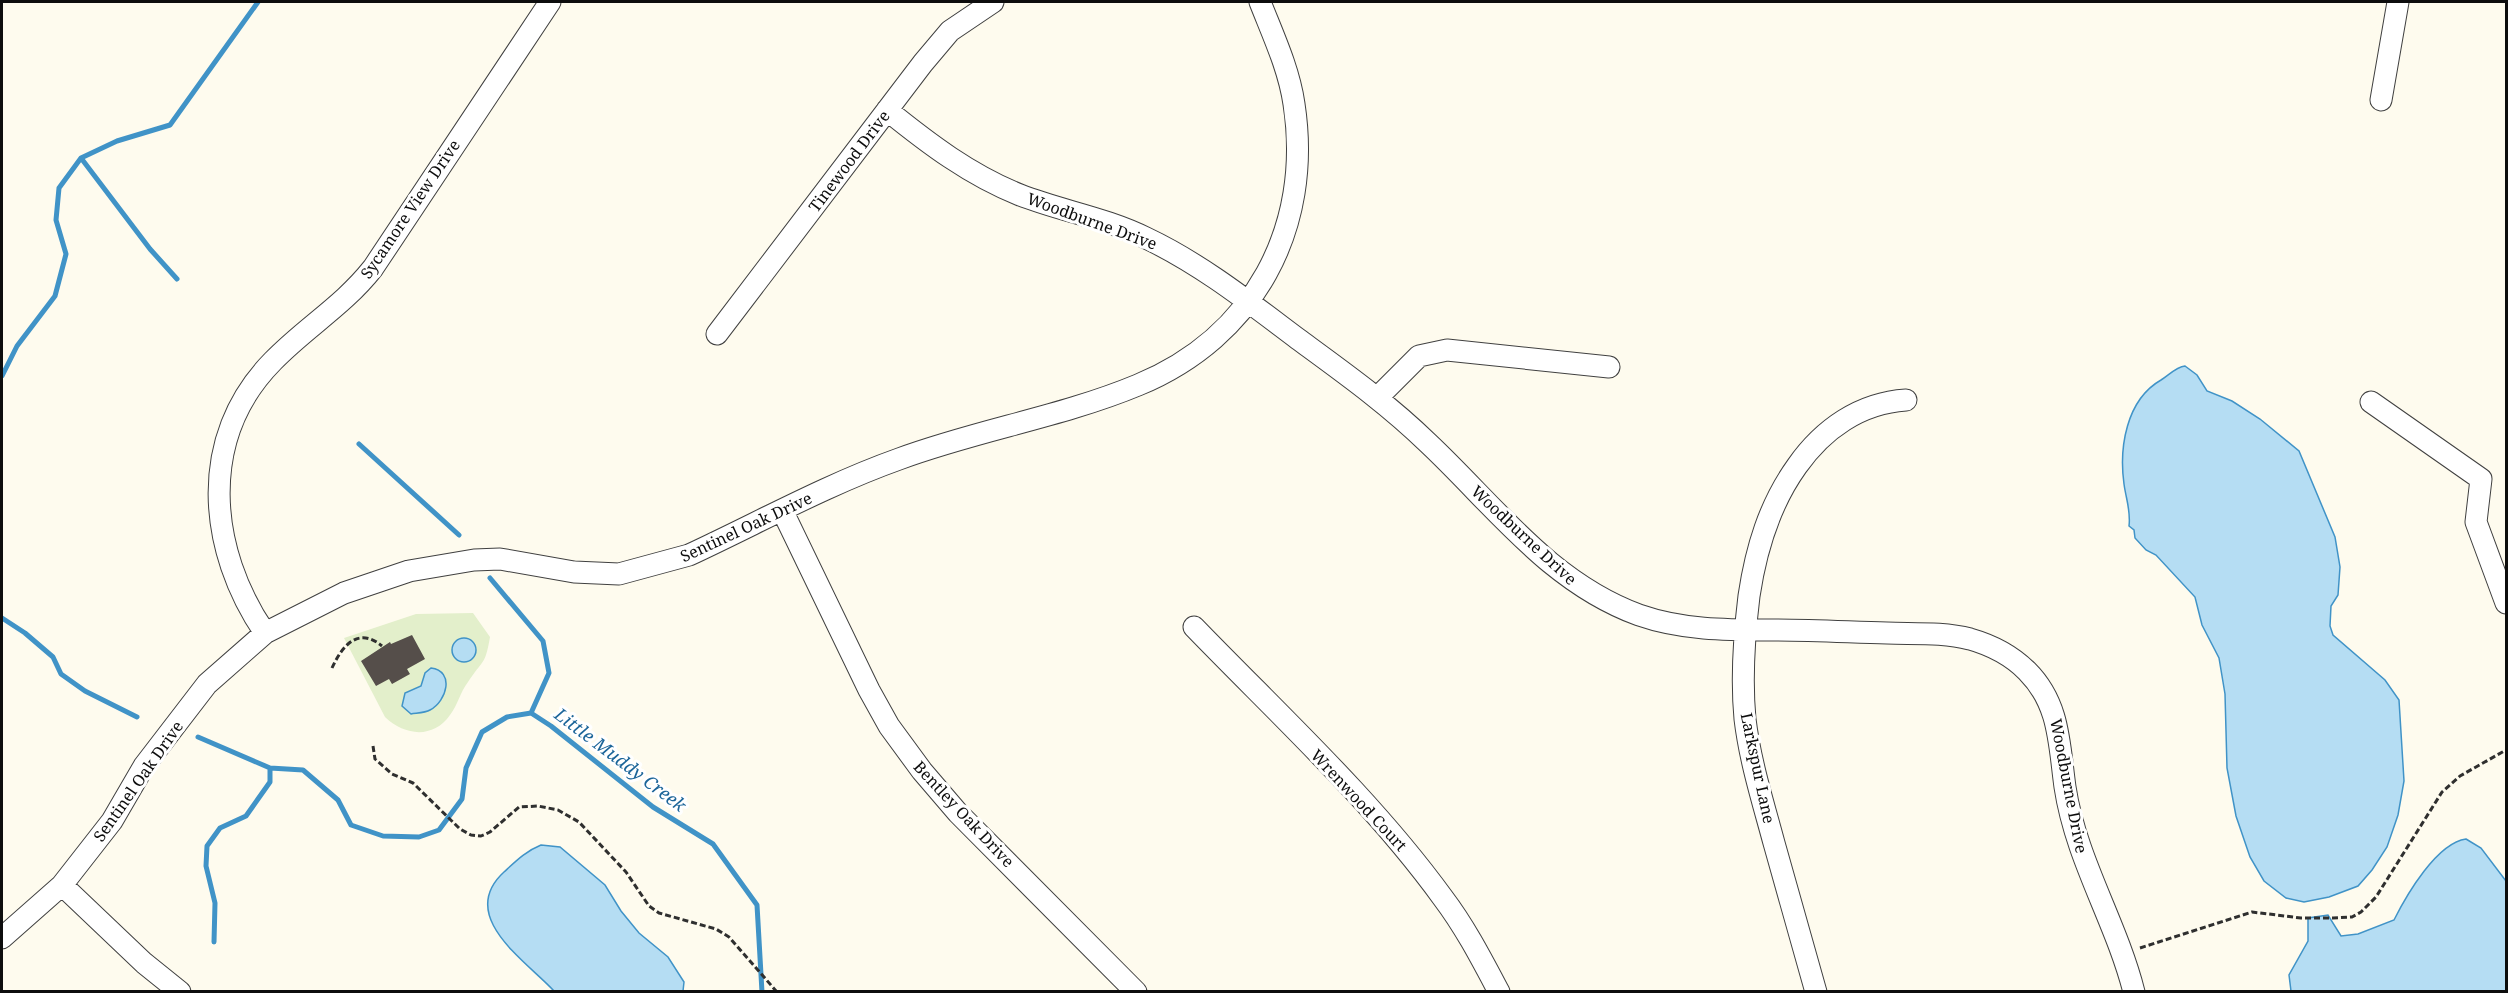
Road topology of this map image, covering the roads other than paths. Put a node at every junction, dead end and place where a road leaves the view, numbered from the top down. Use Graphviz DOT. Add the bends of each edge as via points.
graph roads {
  1 [pos="550,2"];
  2 [pos="993,2"];
  3 [pos="1260,2"];
  4 [pos="2398,2"];
  5 [pos="2381,100"];
  6 [pos="887,110"];
  7 [pos="1249,302"];
  8 [pos="717,334"];
  9 [pos="1609,368"];
  10 [pos="1377,398"];
  11 [pos="1906,400"];
  12 [pos="2371,402"];
  13 [pos="782,510"];
  14 [pos="2506,603"];
  15 [pos="1194,627"];
  16 [pos="1744,632"];
  17 [pos="265,633"];
  18 [pos="62,885"];
  19 [pos="2,938"];
  20 [pos="180,992"];
  21 [pos="1136,992"];
  22 [pos="1499,992"];
  23 [pos="1816,992"];
  24 [pos="2134,992"];
  1 -- 17 [label="street, Sycamore View Drive" via="373,268 341,304 272,362 236,417 222,460 220,529 235,580"];
  2 -- 6 [label="street, Tinewood Drive" via="950,32"];
  3 -- 7 [label="street, Sentinel Oak Drive" via="1294,103 1298,159 1294,201 1283,241"];
  4 -- 5 [label="street"];
  6 -- 7 [label="street, Woodburne Drive" via="939,152 986,181 1142,236"];
  6 -- 8 [label="street, Tinewood Drive"];
  7 -- 10 [label="street, Woodburne Drive"];
  7 -- 13 [label="street, Sentinel Oak Drive" via="1199,352 1138,385 899,458"];
  9 -- 10 [label="street" via="1447,350 1419,356"];
  10 -- 16 [label="street, Woodburne Drive" via="1431,445 1558,572 1581,588 1643,616 1683,626"];
  11 -- 16 [label="street, Larkspur Lane" via="1884,401 1834,426 1789,477 1760,541"];
  12 -- 14 [label="street" via="2481,479 2476,522"];
  13 -- 17 [label="street, Sentinel Oak Drive" via="688,555 619,574 574,572 500,559 408,571 344,593"];
  13 -- 21 [label="street, Bentley Oak Drive" via="868,690 922,771 958,813"];
  15 -- 22 [label="street, Wrenwood Court" via="1403,845 1445,900"];
  16 -- 23 [label="street, Larkspur Lane" via="1743,693 1750,748"];
  16 -- 24 [label="street, Woodburne Drive" via="1949,635 1992,647 2029,673 2053,710 2076,837"];
  17 -- 18 [label="street, Sentinel Oak Drive" via="207,684 144,766 112,821"];
  18 -- 19 [label="street, Sentinel Oak Drive"];
  18 -- 20 [label="street"];
}
